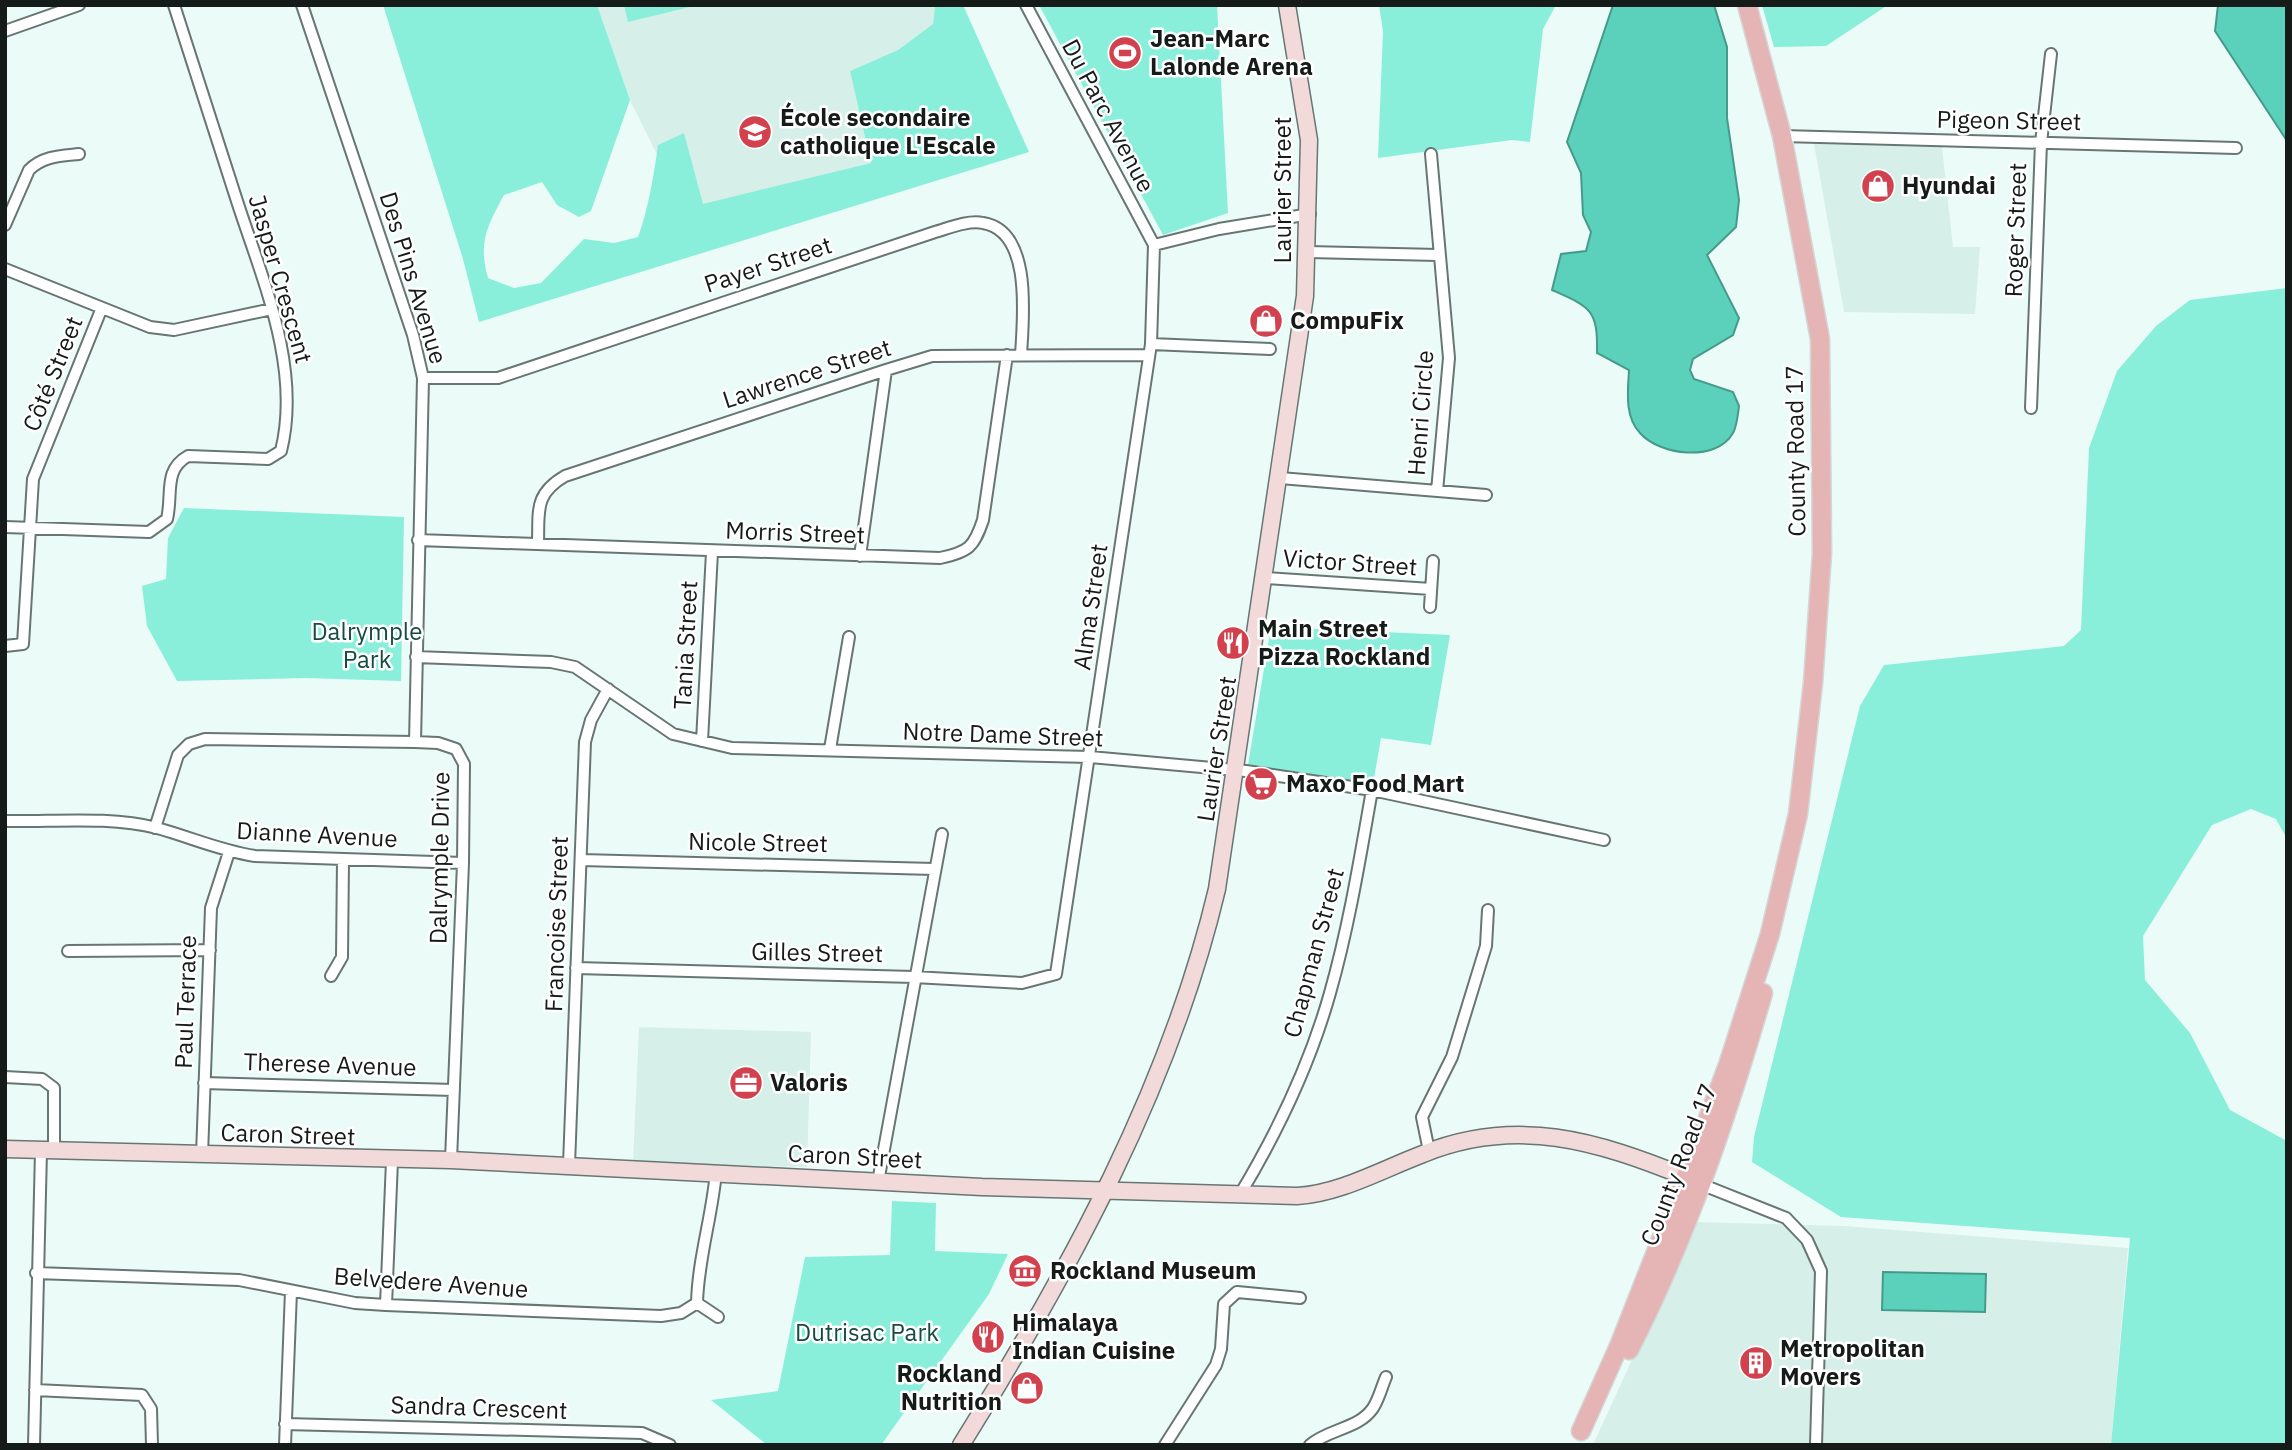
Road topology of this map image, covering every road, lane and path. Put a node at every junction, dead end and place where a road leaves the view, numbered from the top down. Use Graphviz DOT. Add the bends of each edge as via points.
graph roads {
  1 [pos="79,5"];
  2 [pos="174,5"];
  3 [pos="302,5"];
  4 [pos="1026,5"];
  5 [pos="1287,5"];
  6 [pos="1747,5"];
  7 [pos="5,31"];
  8 [pos="2050,54"];
  9 [pos="1782,136"];
  10 [pos="2041,143"];
  11 [pos="2236,148"];
  12 [pos="79,154"];
  13 [pos="1431,154"];
  14 [pos="1310,214"];
  15 [pos="5,225"];
  16 [pos="1154,245"];
  17 [pos="1308,252"];
  18 [pos="1438,255"];
  19 [pos="5,269"];
  20 [pos="272,309"];
  21 [pos="101,310"];
  22 [pos="1150,349"];
  23 [pos="1270,349"];
  24 [pos="1007,355"];
  25 [pos="1021,355"];
  26 [pos="886,370"];
  27 [pos="423,378"];
  28 [pos="2031,408"];
  29 [pos="1280,478"];
  30 [pos="1437,491"];
  31 [pos="1486,495"];
  32 [pos="5,527"];
  33 [pos="28,528"];
  34 [pos="418,540"];
  35 [pos="538,543"];
  36 [pos="712,552"];
  37 [pos="860,556"];
  38 [pos="1433,561"];
  39 [pos="1265,579"];
  40 [pos="1431,589"];
  41 [pos="1430,607"];
  42 [pos="849,637"];
  43 [pos="5,646"];
  44 [pos="416,657"];
  45 [pos="608,689"];
  46 [pos="702,741"];
  47 [pos="415,742"];
  48 [pos="830,750"];
  49 [pos="1090,757"];
  50 [pos="1237,770"];
  51 [pos="1372,790"];
  52 [pos="5,821"];
  53 [pos="155,828"];
  54 [pos="942,834"];
  55 [pos="1604,840"];
  56 [pos="229,852"];
  57 [pos="343,860"];
  58 [pos="581,860"];
  59 [pos="463,863"];
  60 [pos="934,869"];
  61 [pos="1488,910"];
  62 [pos="210,950"];
  63 [pos="68,951"];
  64 [pos="576,968"];
  65 [pos="1056,974"];
  66 [pos="331,976"];
  67 [pos="914,977"];
  68 [pos="5,1077"];
  69 [pos="204,1083"];
  70 [pos="454,1090"];
  71 [pos="5,1149"];
  72 [pos="48,1151"];
  73 [pos="1429,1151"];
  74 [pos="202,1156"];
  75 [pos="451,1160"];
  76 [pos="392,1161"];
  77 [pos="569,1165"];
  78 [pos="716,1172"];
  79 [pos="1693,1180"];
  80 [pos="878,1182"];
  81 [pos="1104,1190"];
  82 [pos="1239,1196"];
  83 [pos="36,1273"];
  84 [pos="291,1291"];
  85 [pos="1300,1298"];
  86 [pos="696,1303"];
  87 [pos="386,1305"];
  88 [pos="718,1317"];
  89 [pos="1386,1377"];
  90 [pos="35,1390"];
  91 [pos="285,1424"];
  92 [pos="1576,1438"];
  93 [pos="34,1445"];
  94 [pos="152,1445"];
  95 [pos="285,1445"];
  96 [pos="670,1445"];
  97 [pos="961,1445"];
  98 [pos="1165,1445"];
  99 [pos="1310,1445"];
  100 [pos="1816,1445"];
  1 -- 7 [label="street"];
  2 -- 20 [label="street, Jasper Crescent"];
  3 -- 27 [label="street, Des Pins Avenue" via="413,335"];
  4 -- 16 [label="street, Du Parc Avenue"];
  5 -- 14 [label="street, Laurier Street" via="1307,111"];
  6 -- 9 [label="main road, County Road 17"];
  8 -- 10 [label="street, Roger Street"];
  9 -- 10 [label="street, Pigeon Street"];
  9 -- 79 [label="main road, County Road 17" via="1819,340 1822,553 1813,683 1798,814 1763,993 1732,1098"];
  10 -- 11 [label="street, Pigeon Street"];
  10 -- 28 [label="street, Roger Street"];
  12 -- 15 [label="street" via="36,163"];
  13 -- 18 [label="street, Henri Circle"];
  14 -- 16 [label="street"];
  14 -- 17 [label="street, Laurier Street"];
  16 -- 22 [label="street, Alma Street"];
  17 -- 18 [label="street"];
  17 -- 29 [label="street, Laurier Street" via="1302,330"];
  18 -- 30 [label="street, Henri Circle" via="1449,358"];
  19 -- 21 [label="street"];
  20 -- 21 [label="street" via="174,330"];
  20 -- 33 [label="street, Jasper Crescent" via="287,386 281,451 268,459 188,456 171,472 167,519 149,532"];
  21 -- 33 [label="street, Côté Street" via="33,479"];
  22 -- 23 [label="street, Lawrence Street"];
  22 -- 25 [label="street, Lawrence Street"];
  22 -- 49 [label="street, Alma Street"];
  24 -- 25 [label="street, Lawrence Street"];
  24 -- 26 [label="street, Lawrence Street" via="932,356"];
  24 -- 37 [label="street, Morris Street" via="983,520 976,540 963,554 940,558"];
  25 -- 27 [label="street, Payer Street" via="1022,272 1015,250 1002,232 984,223 934,232 498,377"];
  26 -- 35 [label="street, Lawrence Street" via="565,476 548,486 540,502"];
  26 -- 37 [label="street"];
  27 -- 34 [label="street, Des Pins Avenue"];
  29 -- 30 [label="street, Henri Circle"];
  29 -- 39 [label="street, Laurier Street"];
  30 -- 31 [label="street, Henri Circle"];
  32 -- 33 [label="street, Jasper Crescent"];
  33 -- 43 [label="street, Côté Street" via="23,644"];
  34 -- 35 [label="street, Morris Street"];
  34 -- 44 [label="street, Des Pins Avenue"];
  35 -- 36 [label="street, Morris Street"];
  36 -- 37 [label="street, Morris Street"];
  36 -- 46 [label="street, Tania Street"];
  38 -- 40 [label="street, Victor Street"];
  39 -- 40 [label="street, Victor Street"];
  39 -- 50 [label="street, Laurier Street"];
  40 -- 41 [label="street, Victor Street"];
  42 -- 48 [label="street"];
  44 -- 45 [label="street, Notre Dame Street" via="551,662 575,667"];
  44 -- 47 [label="street, Des Pins Avenue"];
  45 -- 46 [label="street, Notre Dame Street" via="673,734"];
  45 -- 58 [label="street, Francoise Street" via="585,742"];
  46 -- 48 [label="street, Notre Dame Street" via="732,747"];
  47 -- 53 [label="street, Dalrymple Drive" via="205,739 189,744 178,755"];
  47 -- 59 [label="street, Dalrymple Drive" via="456,750 464,764"];
  48 -- 49 [label="street, Notre Dame Street"];
  49 -- 50 [label="street, Notre Dame Street"];
  49 -- 65 [label="street, Alma Street"];
  50 -- 51 [label="street, Notre Dame Street"];
  50 -- 81 [label="street, Laurier Street" via="1204,945 1168,1050"];
  51 -- 55 [label="street, Notre Dame Street"];
  51 -- 82 [label="street, Chapman Street" via="1330,994 1306,1064"];
  52 -- 53 [label="street, Dianne Avenue" via="117,822"];
  53 -- 56 [label="street, Dianne Avenue"];
  54 -- 60 [label="street"];
  56 -- 57 [label="street, Dianne Avenue"];
  56 -- 62 [label="street, Paul Terrace" via="211,908"];
  57 -- 59 [label="street, Dianne Avenue"];
  57 -- 66 [label="street" via="342,957"];
  58 -- 60 [label="street, Nicole Street"];
  58 -- 64 [label="street, Francoise Street"];
  59 -- 70 [label="street, Dalrymple Drive"];
  60 -- 67 [label="street"];
  61 -- 73 [label="street" via="1486,946 1452,1057 1422,1117"];
  62 -- 63 [label="street"];
  62 -- 69 [label="street, Paul Terrace"];
  64 -- 67 [label="street, Gilles Street"];
  64 -- 77 [label="street, Francoise Street"];
  65 -- 67 [label="street, Gilles Street" via="1022,983"];
  67 -- 80 [label="street"];
  68 -- 72 [label="street" via="42,1079 54,1088"];
  69 -- 70 [label="street, Therese Avenue"];
  69 -- 74 [label="street, Paul Terrace"];
  70 -- 75 [label="street, Dalrymple Drive"];
  71 -- 72 [label="street, Caron Street"];
  72 -- 74 [label="street, Caron Street"];
  72 -- 83 [label="street"];
  73 -- 79 [label="street, Caron Street" via="1481,1137 1550,1135 1608,1147"];
  73 -- 82 [label="street, Caron Street" via="1313,1194"];
  74 -- 76 [label="street, Caron Street"];
  75 -- 76 [label="street, Caron Street"];
  75 -- 77 [label="street, Caron Street"];
  76 -- 87 [label="street"];
  77 -- 78 [label="street, Caron Street"];
  78 -- 80 [label="street, Caron Street"];
  78 -- 86 [label="street"];
  79 -- 92 [label="main road, County Road 17" via="1633,1342 1609,1390"];
  79 -- 100 [label="street" via="1786,1218 1807,1240 1821,1271"];
  80 -- 81 [label="street, Caron Street"];
  81 -- 82 [label="street, Caron Street"];
  81 -- 97 [label="street, Laurier Street" via="1063,1274"];
  83 -- 84 [label="street, Belvedere Avenue" via="239,1280"];
  83 -- 90 [label="street"];
  84 -- 87 [label="street, Belvedere Avenue"];
  84 -- 91 [label="street"];
  85 -- 98 [label="street" via="1237,1292 1224,1304 1216,1365"];
  86 -- 87 [label="street, Belvedere Avenue" via="681,1313 661,1316"];
  86 -- 88 [label="street"];
  89 -- 99 [label="street" via="1373,1409"];
  90 -- 93 [label="street"];
  90 -- 94 [label="street" via="142,1395 151,1409"];
  91 -- 95 [label="street"];
  91 -- 96 [label="street, Sandra Crescent" via="642,1433"];
}
